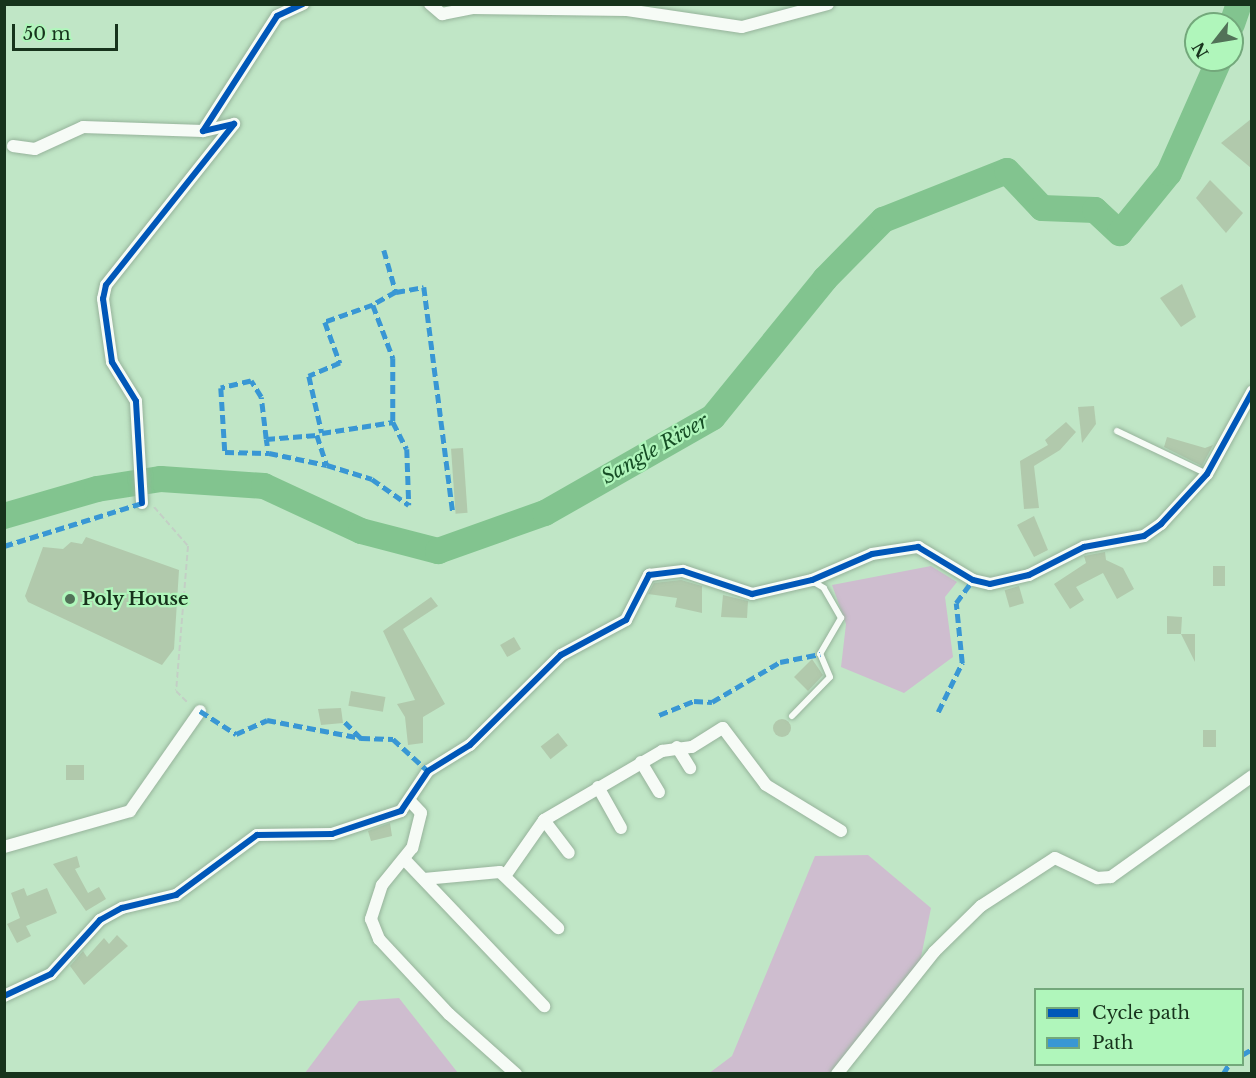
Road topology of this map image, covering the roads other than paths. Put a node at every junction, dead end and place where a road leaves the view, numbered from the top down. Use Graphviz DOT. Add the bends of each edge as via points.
graph roads {
  1 [pos="303,4"];
  2 [pos="430,4"];
  3 [pos="828,4"];
  4 [pos="202,131"];
  5 [pos="13,146"];
  6 [pos="1251,392"];
  7 [pos="1117,431"];
  8 [pos="1207,474"];
  9 [pos="143,497"];
  10 [pos="812,580"];
  11 [pos="200,711"];
  12 [pos="792,716"];
  13 [pos="677,747"];
  14 [pos="641,762"];
  15 [pos="690,768"];
  16 [pos="1251,776"];
  17 [pos="598,787"];
  18 [pos="659,792"];
  19 [pos="410,801"];
  20 [pos="544,820"];
  21 [pos="621,828"];
  22 [pos="841,831"];
  23 [pos="4,847"];
  24 [pos="569,854"];
  25 [pos="405,860"];
  26 [pos="505,876"];
  27 [pos="424,879"];
  28 [pos="558,928"];
  29 [pos="4,996"];
  30 [pos="544,1006"];
  31 [pos="516,1074"];
  32 [pos="837,1074"];
  1 -- 4 [label="street" via="277,16"];
  2 -- 3 [label="street" via="442,14 472,8 627,10 742,27"];
  4 -- 5 [label="street" via="83,127 35,149"];
  4 -- 9 [label="street" via="234,124 106,285 103,299 112,362 136,401"];
  6 -- 8 [label="street"];
  7 -- 8 [label="lane"];
  8 -- 10 [label="street" via="1144,536 1084,547 1008,581 973,580 918,548 872,554"];
  10 -- 12 [label="lane" via="824,588 841,618 820,654 830,677"];
  10 -- 19 [label="street" via="752,594 684,571 649,576 626,621 561,655 470,745 428,771"];
  11 -- 23 [label="street" via="130,811"];
  13 -- 14 [label="street"];
  13 -- 15 [label="street"];
  13 -- 22 [label="street" via="692,747 723,728 766,785"];
  14 -- 17 [label="street"];
  14 -- 18 [label="street"];
  16 -- 32 [label="street" via="1111,877 1097,878 1055,858 981,906 934,952"];
  17 -- 20 [label="street"];
  17 -- 21 [label="street"];
  19 -- 25 [label="street" via="421,813"];
  19 -- 29 [label="street" via="401,811 332,834 257,835 176,895 122,908 100,920 51,974"];
  20 -- 24 [label="street"];
  20 -- 26 [label="street"];
  25 -- 27 [label="street"];
  25 -- 31 [label="street" via="375,901 371,919 379,939 449,1014"];
  26 -- 27 [label="street" via="436,874"];
  26 -- 28 [label="street"];
  27 -- 30 [label="street"];
}
